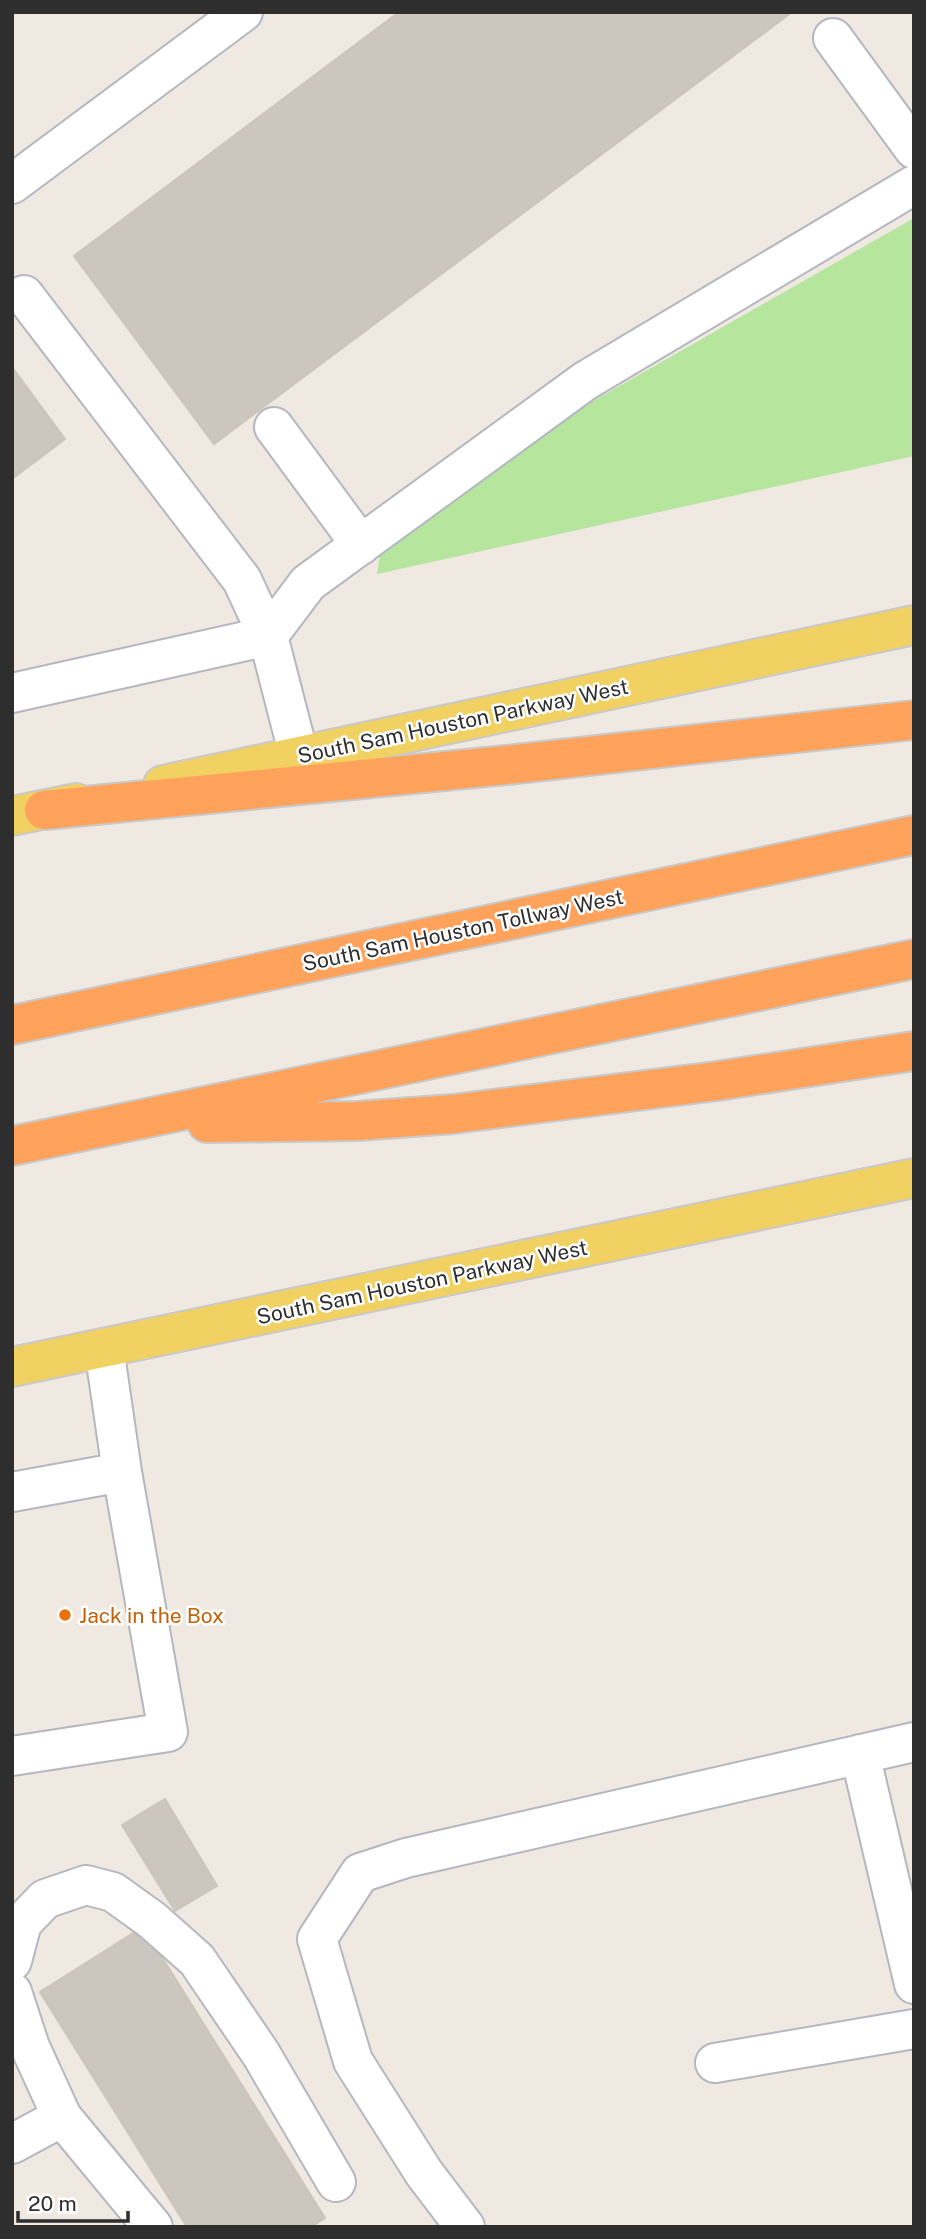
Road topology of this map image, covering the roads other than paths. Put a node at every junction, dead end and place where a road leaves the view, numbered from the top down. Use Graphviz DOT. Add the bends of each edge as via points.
graph roads {
  1 [pos="243,12"];
  2 [pos="833,38"];
  3 [pos="914,149"];
  4 [pos="12,184"];
  5 [pos="914,185"];
  6 [pos="24,295"];
  7 [pos="274,427"];
  8 [pos="361,545"];
  9 [pos="914,625"];
  10 [pos="268,636"];
  11 [pos="12,693"];
  12 [pos="914,720"];
  13 [pos="299,756"];
  14 [pos="28,813"];
  15 [pos="914,835"];
  16 [pos="914,958"];
  17 [pos="12,1026"];
  18 [pos="914,1051"];
  19 [pos="51,1137"];
  20 [pos="12,1146"];
  21 [pos="914,1178"];
  22 [pos="104,1348"];
  23 [pos="12,1367"];
  24 [pos="121,1472"];
  25 [pos="12,1492"];
  26 [pos="914,1742"];
  27 [pos="860,1754"];
  28 [pos="12,1756"];
  29 [pos="12,1961"];
  30 [pos="914,1984"];
  31 [pos="12,1992"];
  32 [pos="914,2029"];
  33 [pos="715,2063"];
  34 [pos="62,2117"];
  35 [pos="12,2144"];
  36 [pos="336,2182"];
  37 [pos="153,2227"];
  38 [pos="465,2227"];
  1 -- 4 [label="street"];
  2 -- 3 [label="street"];
  5 -- 8 [label="street" via="585,381"];
  6 -- 10 [label="street" via="242,580"];
  7 -- 8 [label="street"];
  8 -- 10 [label="street" via="308,583"];
  9 -- 13 [label="main road, South Sam Houston Parkway West"];
  10 -- 11 [label="street"];
  10 -- 13 [label="street"];
  12 -- 14 [label="highway"];
  13 -- 14 [label="main road, South Sam Houston Parkway West"];
  15 -- 17 [label="highway, South Sam Houston Tollway West"];
  16 -- 19 [label="highway"];
  18 -- 19 [label="highway" via="453,1114 191,1124"];
  19 -- 20 [label="highway"];
  21 -- 22 [label="main road, South Sam Houston Parkway West"];
  22 -- 23 [label="main road, South Sam Houston Parkway West"];
  22 -- 24 [label="street"];
  24 -- 25 [label="street"];
  24 -- 28 [label="street" via="168,1732"];
  26 -- 27 [label="street"];
  27 -- 30 [label="street"];
  27 -- 38 [label="street" via="406,1858 360,1873 317,1939 353,2061 424,2173"];
  29 -- 36 [label="street" via="22,1923 45,1899 86,1885 113,1892 197,1960 261,2054"];
  31 -- 34 [label="street" via="30,2047"];
  32 -- 33 [label="street"];
  34 -- 35 [label="street"];
  34 -- 37 [label="street"];
}
